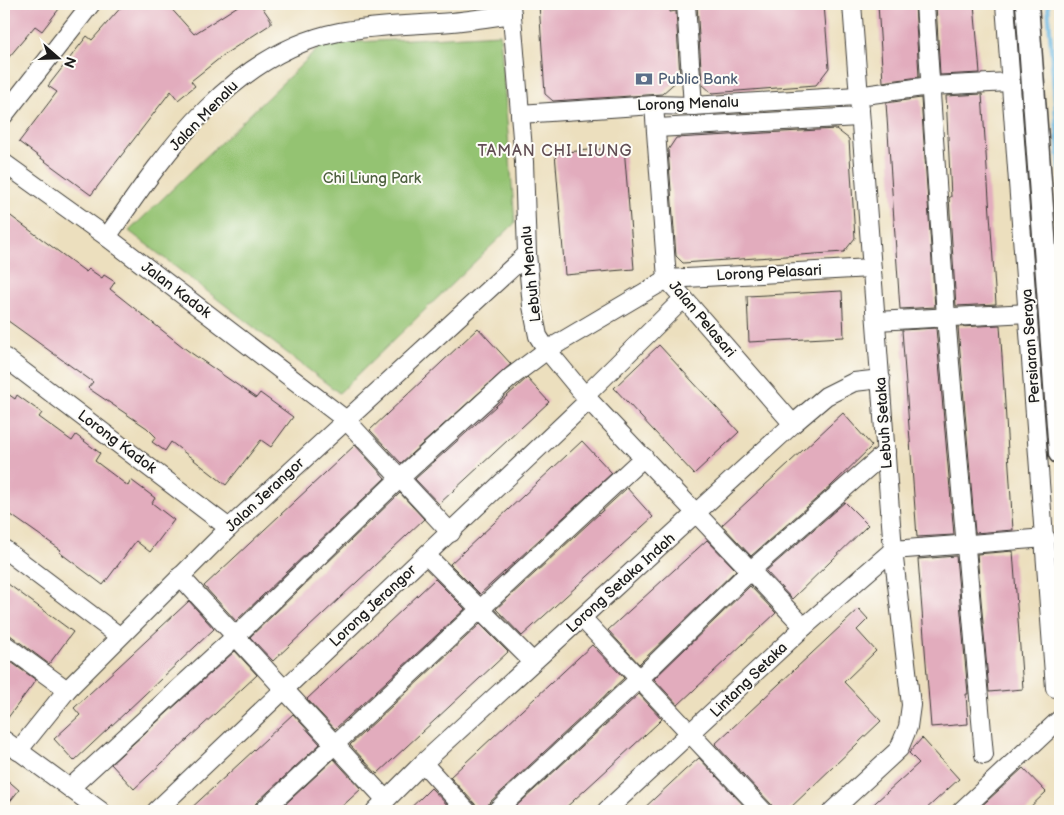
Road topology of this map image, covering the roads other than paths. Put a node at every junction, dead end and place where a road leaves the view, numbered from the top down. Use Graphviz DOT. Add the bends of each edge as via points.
graph roads {
  1 [pos="91,4"];
  2 [pos="686,4"];
  3 [pos="852,4"];
  4 [pos="925,4"];
  5 [pos="1004,4"];
  6 [pos="1027,4"];
  7 [pos="511,9"];
  8 [pos="1010,82"];
  9 [pos="930,86"];
  10 [pos="857,96"];
  11 [pos="654,105"];
  12 [pos="693,106"];
  13 [pos="520,114"];
  14 [pos="4,115"];
  15 [pos="859,117"];
  16 [pos="657,128"];
  17 [pos="4,163"];
  18 [pos="107,237"];
  19 [pos="527,254"];
  20 [pos="871,268"];
  21 [pos="667,279"];
  22 [pos="683,299"];
  23 [pos="1028,313"];
  24 [pos="946,317"];
  25 [pos="876,321"];
  26 [pos="547,350"];
  27 [pos="4,357"];
  28 [pos="881,379"];
  29 [pos="587,398"];
  30 [pos="346,420"];
  31 [pos="792,424"];
  32 [pos="886,452"];
  33 [pos="1060,452"];
  34 [pos="644,457"];
  35 [pos="400,478"];
  36 [pos="697,513"];
  37 [pos="229,528"];
  38 [pos="451,533"];
  39 [pos="1046,538"];
  40 [pos="964,545"];
  41 [pos="4,549"];
  42 [pos="893,550"];
  43 [pos="427,556"];
  44 [pos="751,570"];
  45 [pos="180,576"];
  46 [pos="480,609"];
  47 [pos="582,618"];
  48 [pos="804,627"];
  49 [pos="119,636"];
  50 [pos="236,636"];
  51 [pos="4,644"];
  52 [pos="533,662"];
  53 [pos="638,679"];
  54 [pos="284,688"];
  55 [pos="1055,688"];
  56 [pos="67,690"];
  57 [pos="1060,720"];
  58 [pos="690,736"];
  59 [pos="4,740"];
  60 [pos="335,744"];
  61 [pos="18,751"];
  62 [pos="984,755"];
  63 [pos="423,763"];
  64 [pos="70,788"];
  65 [pos="380,805"];
  66 [pos="101,811"];
  67 [pos="156,811"];
  68 [pos="263,811"];
  69 [pos="467,811"];
  70 [pos="496,811"];
  71 [pos="606,811"];
  72 [pos="763,811"];
  73 [pos="832,811"];
  74 [pos="961,811"];
  1 -- 14 [label="street"];
  2 -- 12 [label="street"];
  3 -- 10 [label="street, Lebuh Setaka"];
  4 -- 9 [label="street"];
  5 -- 8 [label="street, Persiaran Seraya"];
  6 -- 33 [label="main road, Persiaran Seraya"];
  7 -- 13 [label="street, Lebuh Menalu"];
  7 -- 18 [label="street, Jalan Menalu" via="339,32 304,42 268,60 234,83 178,140"];
  8 -- 9 [label="street, Lorong Menalu"];
  8 -- 23 [label="street, Persiaran Seraya"];
  9 -- 10 [label="street, Lorong Menalu"];
  9 -- 24 [label="street"];
  10 -- 12 [label="street, Lorong Menalu"];
  10 -- 15 [label="street, Lebuh Setaka"];
  11 -- 12 [label="street, Lorong Menalu"];
  11 -- 13 [label="street, Lorong Menalu"];
  11 -- 16 [label="street, Jalan Pelasari"];
  13 -- 19 [label="street, Lebuh Menalu"];
  15 -- 16 [label="street, Lorong Menalu"];
  15 -- 20 [label="street, Lebuh Setaka"];
  16 -- 21 [label="street, Jalan Pelasari"];
  17 -- 18 [label="street, Jalan Kadok"];
  18 -- 30 [label="street, Jalan Kadok"];
  19 -- 26 [label="street, Lebuh Menalu" via="538,336"];
  19 -- 30 [label="street, Jalan Jerangor"];
  20 -- 21 [label="street, Lorong Pelasari"];
  20 -- 25 [label="street, Lebuh Setaka"];
  21 -- 22 [label="street, Jalan Pelasari"];
  21 -- 26 [label="street"];
  22 -- 29 [label="street, Lorong Jerangor"];
  22 -- 31 [label="street, Jalan Pelasari"];
  23 -- 24 [label="street"];
  23 -- 39 [label="street, Persiaran Seraya"];
  24 -- 25 [label="street"];
  24 -- 40 [label="street"];
  25 -- 28 [label="street, Lebuh Setaka"];
  26 -- 29 [label="street, Lebuh Menalu"];
  26 -- 35 [label="street" via="511,377"];
  27 -- 37 [label="street, Lorong Kadok"];
  28 -- 31 [label="street, Lorong Setaka Indah" via="854,382 826,396"];
  28 -- 32 [label="street, Lebuh Setaka"];
  29 -- 34 [label="street, Lebuh Menalu"];
  29 -- 38 [label="street, Lorong Jerangor"];
  30 -- 35 [label="street, Jalan Kadok"];
  30 -- 37 [label="street, Jalan Jerangor"];
  31 -- 36 [label="street, Lorong Setaka Indah"];
  32 -- 42 [label="street, Lebuh Setaka"];
  32 -- 44 [label="street"];
  34 -- 36 [label="street, Lebuh Menalu"];
  34 -- 46 [label="street"];
  35 -- 38 [label="street, Jalan Kadok"];
  35 -- 50 [label="street"];
  36 -- 44 [label="street, Lebuh Menalu"];
  36 -- 47 [label="street, Lorong Setaka Indah"];
  37 -- 45 [label="street, Jalan Jerangor"];
  38 -- 43 [label="street, Lorong Jerangor"];
  39 -- 40 [label="street"];
  39 -- 55 [label="street, Persiaran Seraya"];
  40 -- 42 [label="street"];
  40 -- 62 [label="street"];
  41 -- 49 [label="street"];
  42 -- 48 [label="street, Lintang Setaka"];
  42 -- 73 [label="street, Lebuh Setaka" via="910,705 908,726 899,749"];
  43 -- 46 [label="street"];
  43 -- 54 [label="street, Lorong Jerangor"];
  44 -- 48 [label="street, Lebuh Menalu"];
  44 -- 53 [label="street"];
  45 -- 49 [label="street, Jalan Jerangor"];
  45 -- 50 [label="street"];
  46 -- 52 [label="street"];
  46 -- 60 [label="street"];
  47 -- 52 [label="street, Lorong Setaka Indah"];
  47 -- 53 [label="street"];
  48 -- 58 [label="street, Lintang Setaka"];
  49 -- 56 [label="street, Jalan Jerangor"];
  50 -- 54 [label="street"];
  50 -- 64 [label="street"];
  51 -- 56 [label="street"];
  52 -- 63 [label="street, Lorong Setaka Indah"];
  53 -- 58 [label="street"];
  53 -- 70 [label="street"];
  54 -- 60 [label="street"];
  54 -- 67 [label="street, Lorong Jerangor"];
  56 -- 61 [label="street, Jalan Jerangor"];
  57 -- 74 [label="street"];
  58 -- 71 [label="street, Lintang Setaka"];
  58 -- 72 [label="street"];
  59 -- 61 [label="street"];
  60 -- 65 [label="street"];
  60 -- 68 [label="street"];
  61 -- 64 [label="street"];
  63 -- 65 [label="street, Lorong Setaka Indah"];
  63 -- 69 [label="street"];
  64 -- 66 [label="street"];
}
